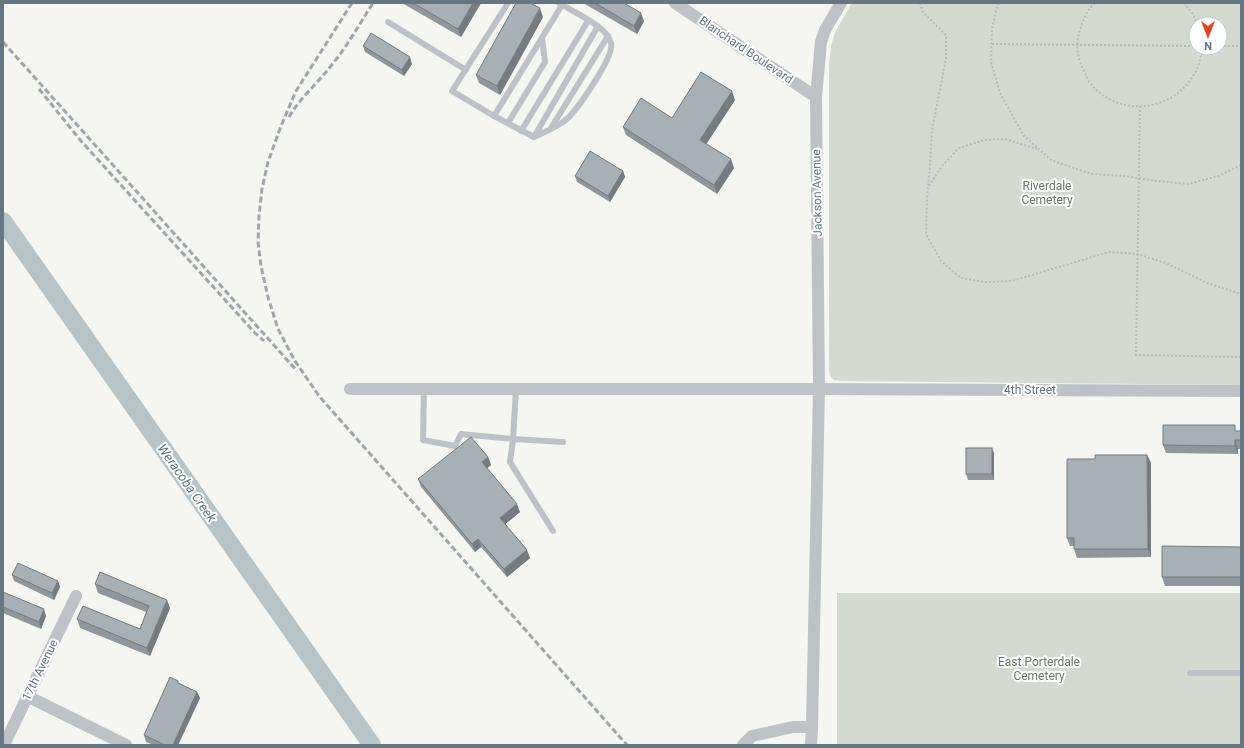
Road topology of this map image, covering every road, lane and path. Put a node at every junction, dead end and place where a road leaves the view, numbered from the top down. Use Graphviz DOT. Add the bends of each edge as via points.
graph roads {
  1 [pos="508,3"];
  2 [pos="676,3"];
  3 [pos="840,3"];
  4 [pos="920,3"];
  5 [pos="998,3"];
  6 [pos="1095,3"];
  7 [pos="1184,3"];
  8 [pos="561,4"];
  9 [pos="1194,16"];
  10 [pos="588,21"];
  11 [pos="388,22"];
  12 [pos="598,26"];
  13 [pos="608,36"];
  14 [pos="542,38"];
  15 [pos="992,44"];
  16 [pos="1077,45"];
  17 [pos="1188,46"];
  18 [pos="1228,46"];
  19 [pos="1241,46"];
  20 [pos="1201,56"];
  21 [pos="466,70"];
  22 [pos="816,97"];
  23 [pos="1140,106"];
  24 [pos="494,116"];
  25 [pos="508,123"];
  26 [pos="550,130"];
  27 [pos="521,131"];
  28 [pos="534,137"];
  29 [pos="1039,149"];
  30 [pos="1241,165"];
  31 [pos="1139,178"];
  32 [pos="928,187"];
  33 [pos="1137,254"];
  34 [pos="1241,294"];
  35 [pos="1241,357"];
  36 [pos="350,389"];
  37 [pos="424,389"];
  38 [pos="516,389"];
  39 [pos="819,389"];
  40 [pos="1241,391"];
  41 [pos="513,438"];
  42 [pos="563,442"];
  43 [pos="554,530"];
  44 [pos="76,596"];
  45 [pos="1190,673"];
  46 [pos="1241,674"];
  47 [pos="27,696"];
  48 [pos="812,727"];
  49 [pos="4,745"];
  50 [pos="126,745"];
  51 [pos="743,745"];
  52 [pos="812,745"];
  1 -- 21 [label="lane"];
  2 -- 22 [label="street, Blanchard Boulevard"];
  3 -- 22 [label="street, Jackson Avenue" via="821,42"];
  4 -- 32 [label="path" via="923,12 946,35 946,59 932,130"];
  5 -- 15 [label="path" via="992,29"];
  6 -- 16 [label="path" via="1081,24"];
  7 -- 9 [label="path"];
  8 -- 10 [label="lane"];
  8 -- 14 [label="lane"];
  10 -- 12 [label="lane"];
  10 -- 27 [label="lane"];
  11 -- 21 [label="lane"];
  12 -- 13 [label="lane"];
  12 -- 28 [label="lane"];
  13 -- 26 [label="lane"];
  13 -- 26 [label="lane" via="612,44 610,57 581,103 567,118"];
  14 -- 24 [label="lane"];
  14 -- 25 [label="lane" via="545,62"];
  15 -- 16 [label="path"];
  15 -- 29 [label="path" via="991,62 1000,93 1024,136"];
  16 -- 17 [label="path"];
  16 -- 23 [label="path" via="1080,65 1091,84 1107,98 1127,106"];
  18 -- 19 [label="path"];
  20 -- 23 [label="path" via="1196,71 1185,88 1168,100 1148,107"];
  21 -- 24 [label="lane" via="452,91"];
  22 -- 39 [label="street, Jackson Avenue"];
  23 -- 31 [label="path"];
  24 -- 25 [label="lane"];
  25 -- 27 [label="lane"];
  26 -- 28 [label="lane"];
  27 -- 28 [label="lane"];
  29 -- 31 [label="path" via="1050,160 1091,174"];
  29 -- 32 [label="path" via="1005,139 984,140 959,148 942,166"];
  30 -- 31 [label="path" via="1221,175 1189,184"];
  31 -- 33 [label="path"];
  32 -- 33 [label="path" via="926,234 941,261 961,278 985,282 1012,281 1109,252"];
  33 -- 34 [label="path" via="1166,263 1207,283"];
  33 -- 35 [label="path" via="1136,355"];
  36 -- 37 [label="street, 4th Street"];
  37 -- 38 [label="street, 4th Street"];
  37 -- 41 [label="lane" via="423,440 455,446 461,434"];
  38 -- 39 [label="street, 4th Street"];
  38 -- 41 [label="lane"];
  39 -- 40 [label="street, 4th Street"];
  39 -- 48 [label="street, Jackson Avenue"];
  41 -- 42 [label="lane"];
  41 -- 43 [label="lane" via="510,462"];
  44 -- 47 [label="street, 17th Avenue"];
  45 -- 46 [label="lane"];
  47 -- 49 [label="street, 17th Avenue"];
  47 -- 50 [label="street"];
  48 -- 51 [label="street" via="793,727 752,736"];
  48 -- 52 [label="street, Jackson Avenue"];
}
